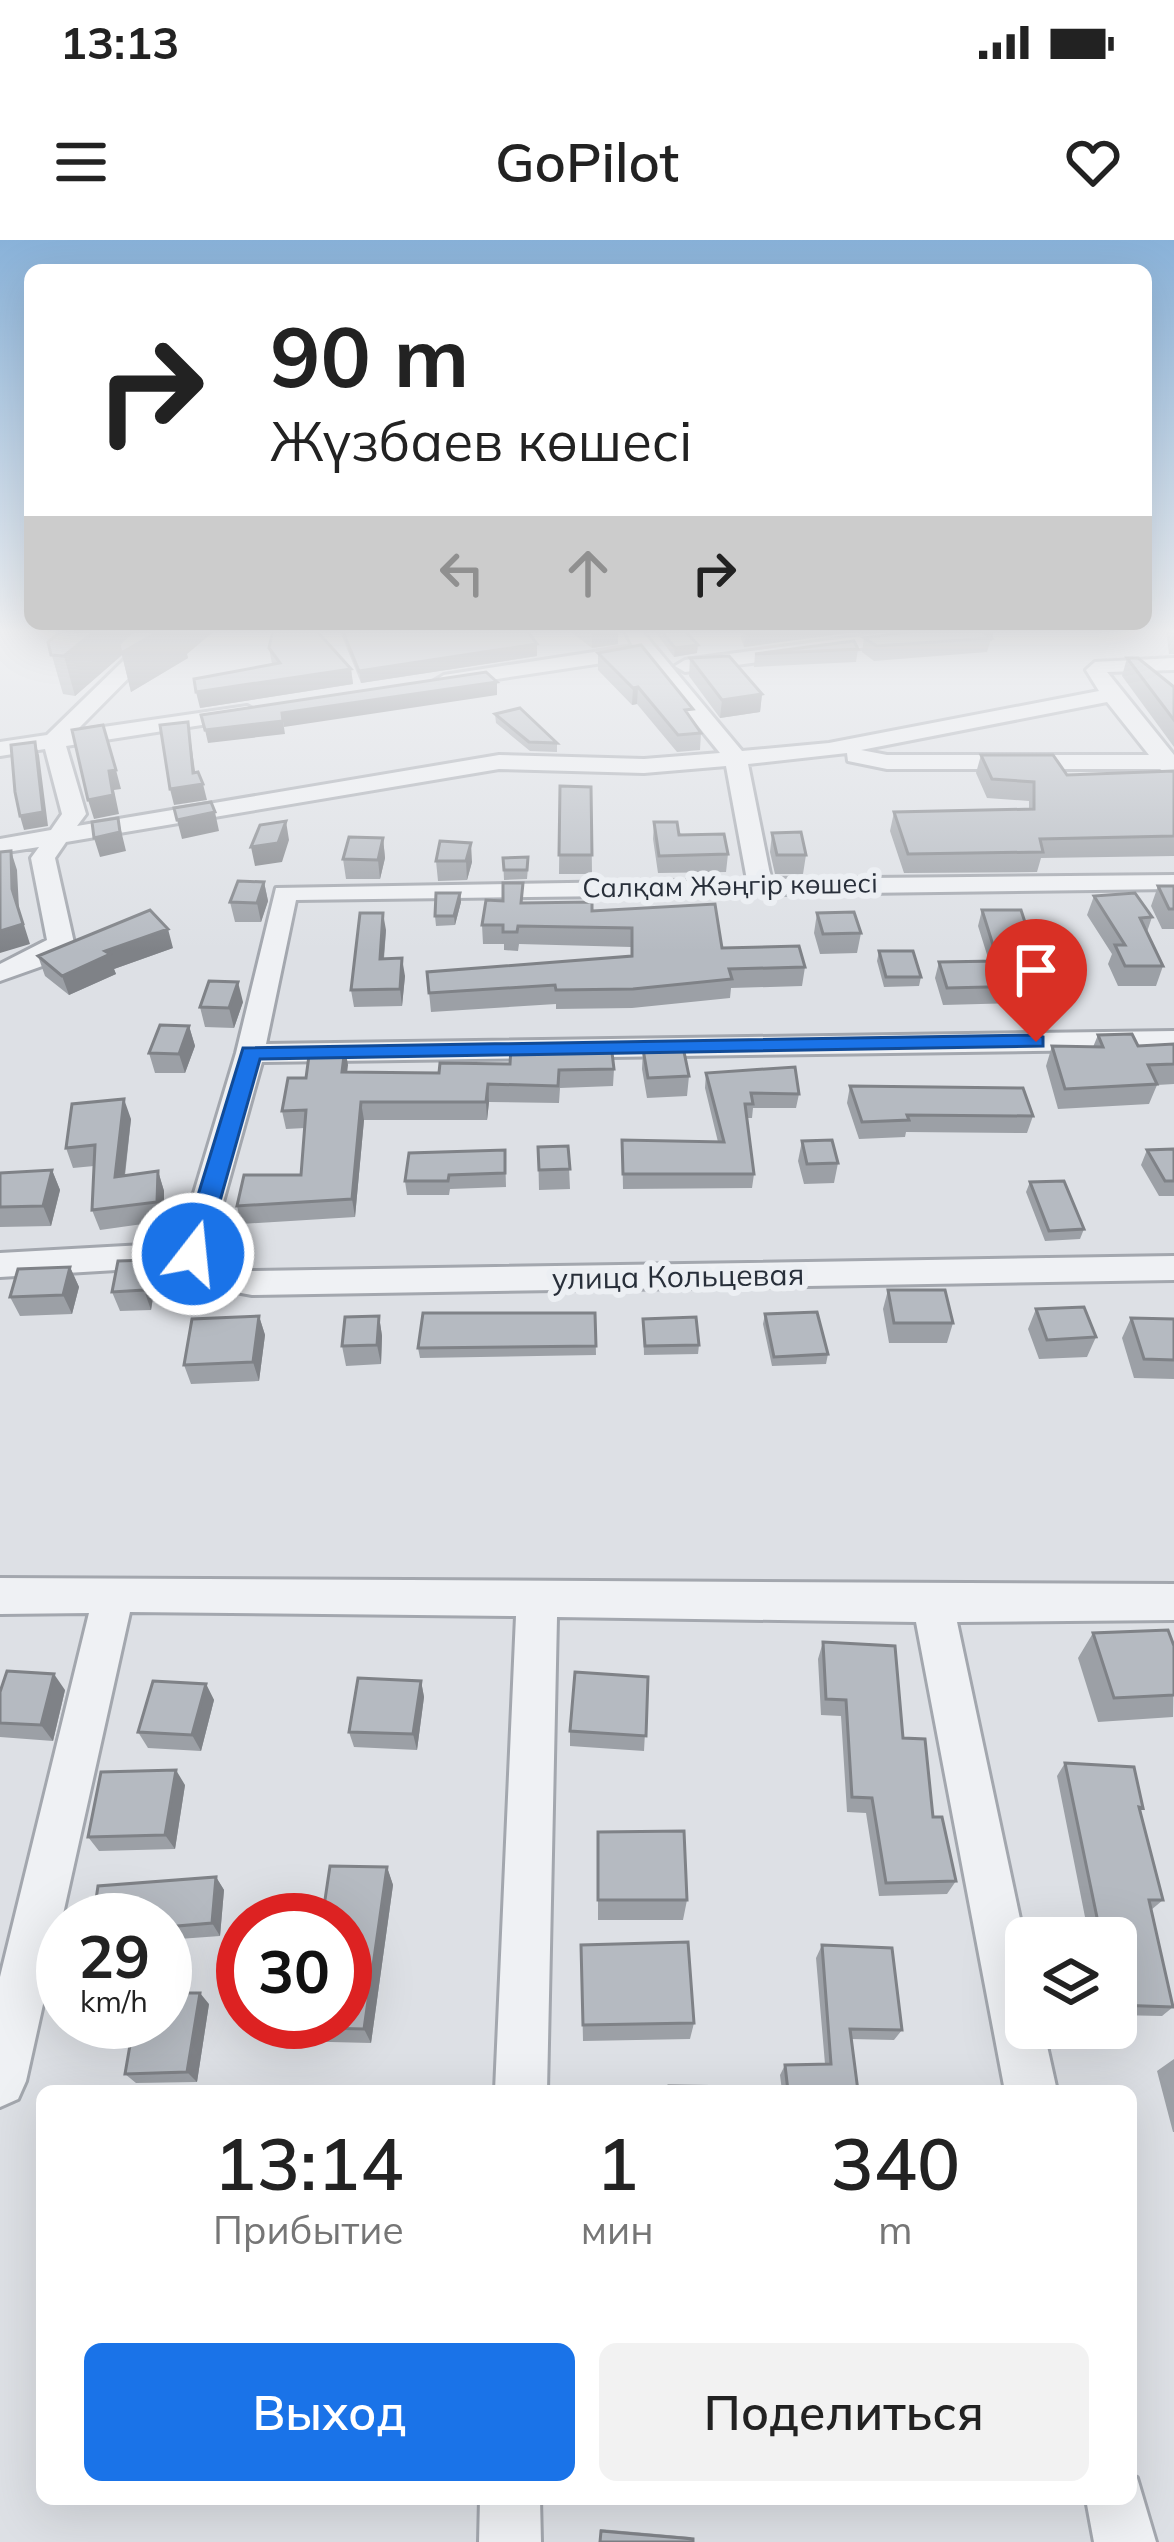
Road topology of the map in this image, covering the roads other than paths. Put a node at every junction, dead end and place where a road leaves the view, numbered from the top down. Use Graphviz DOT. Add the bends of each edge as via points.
graph roads {
  1 [pos="59,736"];
  2 [pos="84,736"];
  3 [pos="718,736"];
  4 [pos="899,736"];
  5 [pos="1148,736"];
  6 [pos="54,741"];
  7 [pos="0,749"];
  8 [pos="829,750"];
  9 [pos="736,758"];
  10 [pos="1172,765"];
  11 [pos="56,837"];
  12 [pos="0,846"];
  13 [pos="1174,882"];
  14 [pos="760,885"];
  15 [pos="0,973"];
  16 [pos="1174,1040"];
  17 [pos="250,1053"];
  18 [pos="193,1254"];
  19 [pos="0,1264"];
  20 [pos="1174,1268"];
  21 [pos="114,1594"];
  22 [pos="0,1597"];
  23 [pos="537,1601"];
  24 [pos="1174,1602"];
  25 [pos="933,1606"];
  26 [pos="0,2081"];
  27 [pos="521,2085"];
  28 [pos="1030,2085"];
  29 [pos="510,2505"];
  30 [pos="1117,2505"];
  31 [pos="510,2542"];
  32 [pos="1125,2542"];
  1 -- 6 [label="street"];
  2 -- 6 [label="street"];
  3 -- 9 [label="street"];
  4 -- 8 [label="street"];
  5 -- 10 [label="street"];
  6 -- 7 [label="street"];
  6 -- 11 [label="street" via="74,814"];
  8 -- 9 [label="street"];
  8 -- 10 [label="street" via="887,762"];
  9 -- 11 [label="street" via="644,766 499,762"];
  9 -- 14 [label="street"];
  11 -- 12 [label="street"];
  11 -- 15 [label="street" via="43,858 61,943"];
  13 -- 14 [label="street, Салқам Жәңгір көшесі"];
  14 -- 17 [label="street, Салқам Жәңгір көшесі" via="285,893"];
  16 -- 17 [label="street"];
  17 -- 18 [label="street"];
  18 -- 19 [label="street"];
  18 -- 20 [label="street, улица Кольцевая" via="210,1276 251,1283"];
  21 -- 22 [label="street"];
  21 -- 23 [label="street"];
  21 -- 26 [label="street"];
  23 -- 25 [label="street"];
  23 -- 27 [label="street"];
  24 -- 25 [label="street"];
  25 -- 28 [label="street"];
  29 -- 31 [label="street"];
  30 -- 32 [label="street"];
}
